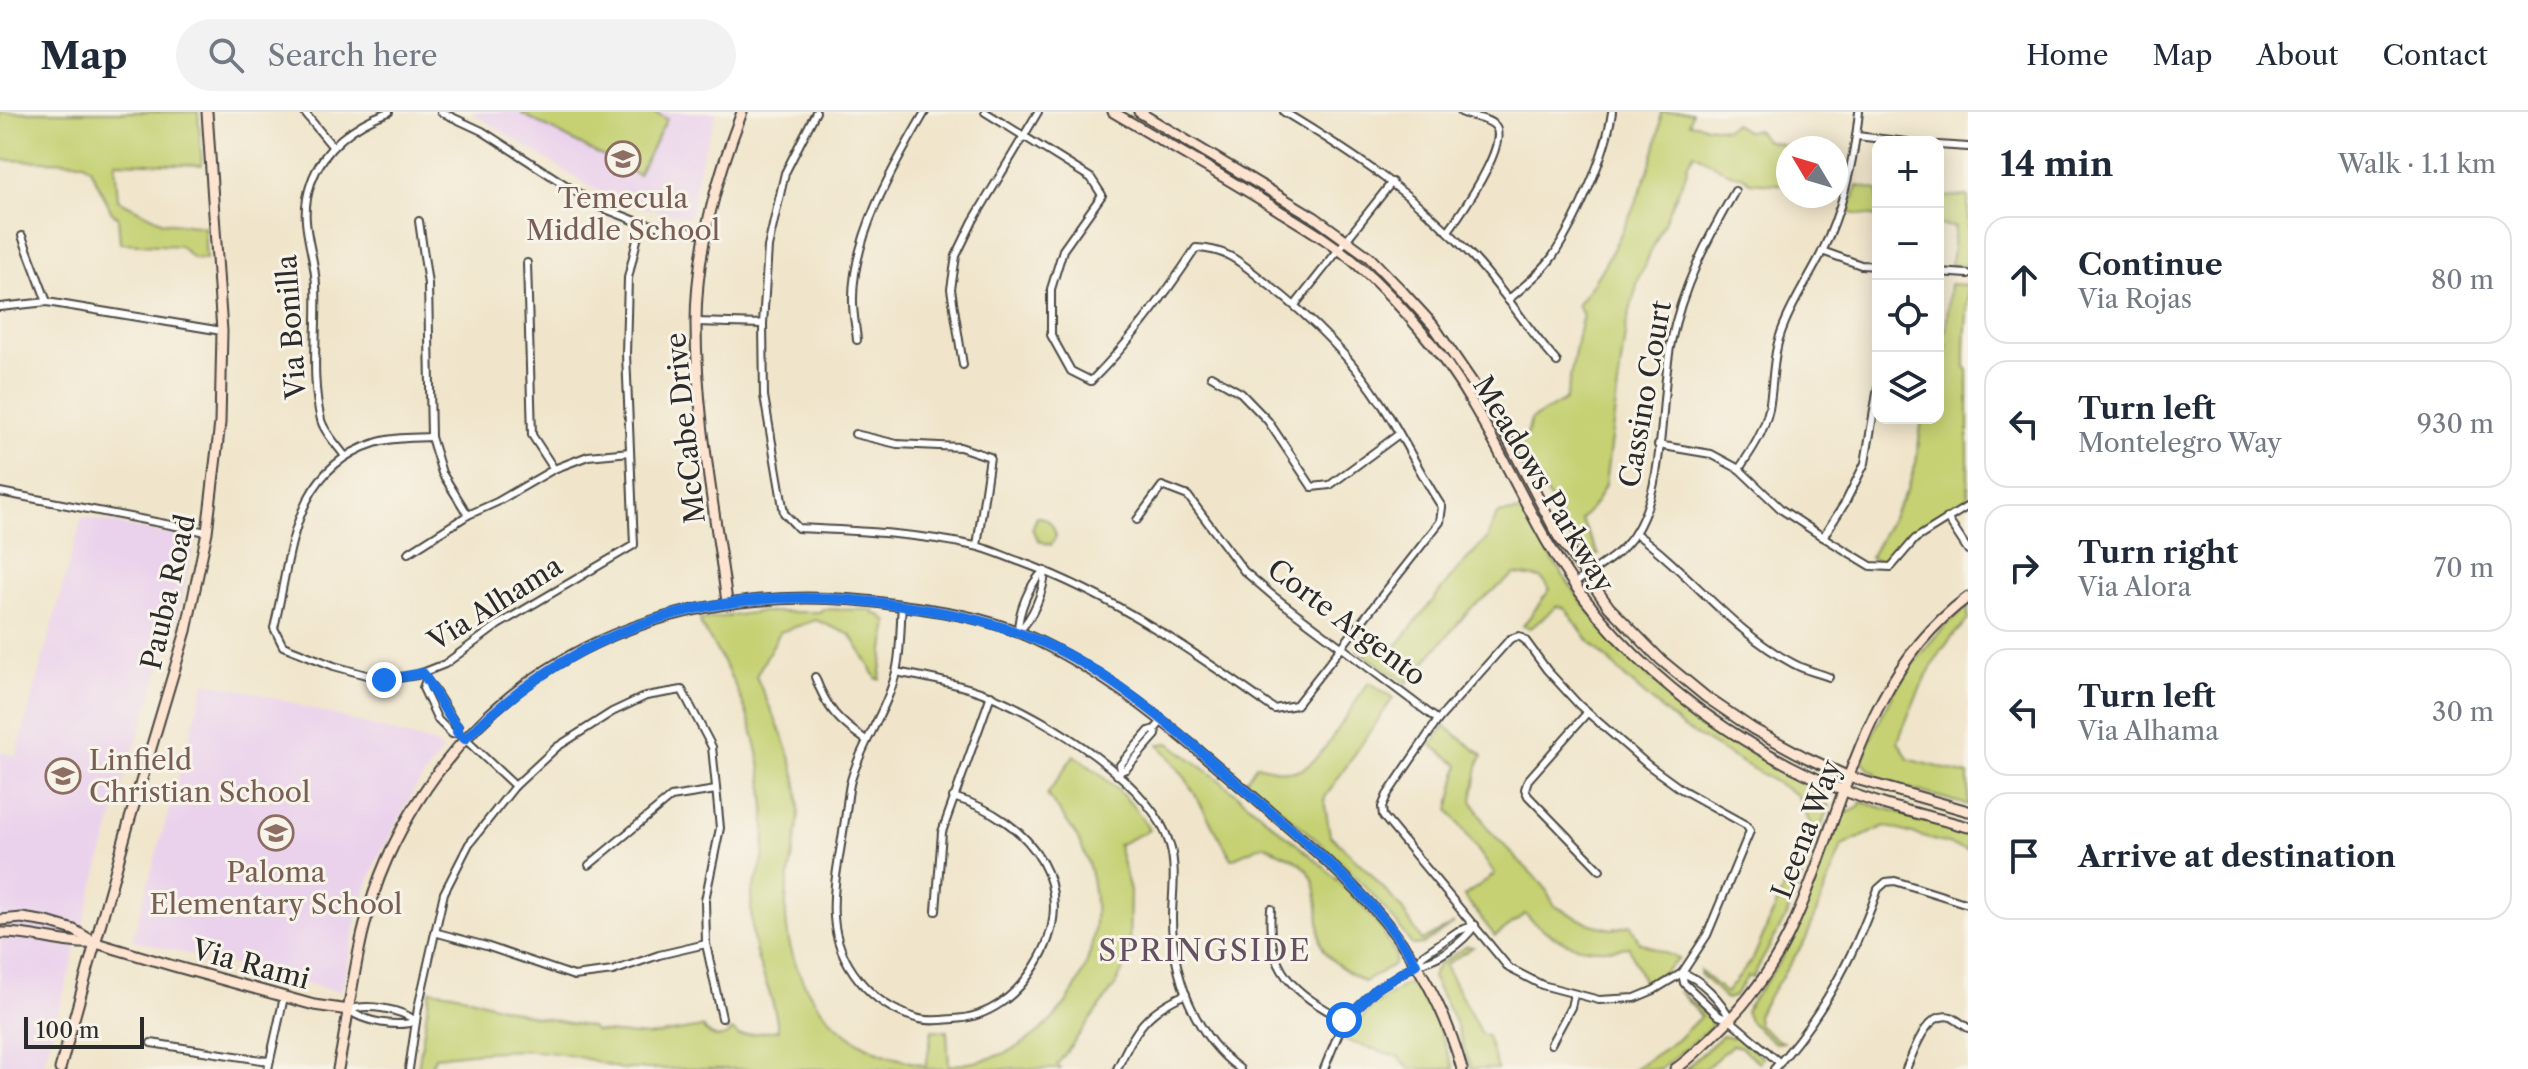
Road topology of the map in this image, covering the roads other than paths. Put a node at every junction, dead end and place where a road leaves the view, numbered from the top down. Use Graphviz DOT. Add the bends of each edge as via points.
graph roads {
  1 [pos="207,112"];
  2 [pos="304,112"];
  3 [pos="389,112"];
  4 [pos="441,112"];
  5 [pos="742,112"];
  6 [pos="816,112"];
  7 [pos="925,112"];
  8 [pos="985,112"];
  9 [pos="1038,112"];
  10 [pos="1113,112"];
  11 [pos="1139,112"];
  12 [pos="1284,112"];
  13 [pos="1461,112"];
  14 [pos="1612,112"];
  15 [pos="1859,112"];
  16 [pos="1023,135"];
  17 [pos="1857,136"];
  18 [pos="1872,138"];
  19 [pos="1944,145"];
  20 [pos="332,146"];
  21 [pos="1968,147"];
  22 [pos="1392,182"];
  23 [pos="1735,191"];
  24 [pos="419,221"];
  25 [pos="641,223"];
  26 [pos="1448,231"];
  27 [pos="705,234"];
  28 [pos="22,236"];
  29 [pos="1346,239"];
  30 [pos="1338,249"];
  31 [pos="1822,251"];
  32 [pos="527,263"];
  33 [pos="1872,266"];
  34 [pos="1944,272"];
  35 [pos="1968,274"];
  36 [pos="1508,300"];
  37 [pos="47,302"];
  38 [pos="1295,305"];
  39 [pos="0,307"];
  40 [pos="696,322"];
  41 [pos="763,324"];
  42 [pos="222,331"];
  43 [pos="857,340"];
  44 [pos="1557,362"];
  45 [pos="963,365"];
  46 [pos="1211,376"];
  47 [pos="1872,422"];
  48 [pos="855,434"];
  49 [pos="1399,434"];
  50 [pos="431,437"];
  51 [pos="1658,445"];
  52 [pos="630,452"];
  53 [pos="344,455"];
  54 [pos="554,469"];
  55 [pos="1739,469"];
  56 [pos="0,492"];
  57 [pos="1968,506"];
  58 [pos="468,515"];
  59 [pos="1947,518"];
  60 [pos="1137,520"];
  61 [pos="207,532"];
  62 [pos="1635,533"];
  63 [pos="1823,537"];
  64 [pos="977,546"];
  65 [pos="1968,550"];
  66 [pos="408,553"];
  67 [pos="1045,571"];
  68 [pos="1587,575"];
  69 [pos="1574,584"];
  70 [pos="1968,597"];
  71 [pos="727,602"];
  72 [pos="902,606"];
  73 [pos="1018,632"];
  74 [pos="1341,649"];
  75 [pos="896,672"];
  76 [pos="425,677"];
  77 [pos="815,677"];
  78 [pos="1829,677"];
  79 [pos="991,695"];
  80 [pos="1587,713"];
  81 [pos="1438,720"];
  82 [pos="1159,725"];
  83 [pos="461,736"];
  84 [pos="866,740"];
  85 [pos="1119,773"];
  86 [pos="1849,777"];
  87 [pos="515,786"];
  88 [pos="716,790"];
  89 [pos="1843,790"];
  90 [pos="953,797"];
  91 [pos="1968,811"];
  92 [pos="1968,827"];
  93 [pos="589,865"];
  94 [pos="1600,870"];
  95 [pos="1968,904"];
  96 [pos="1271,909"];
  97 [pos="936,911"];
  98 [pos="0,920"];
  99 [pos="1475,925"];
  100 [pos="434,932"];
  101 [pos="0,933"];
  102 [pos="96,943"];
  103 [pos="706,944"];
  104 [pos="1416,964"];
  105 [pos="1682,973"];
  106 [pos="1186,994"];
  107 [pos="1574,994"];
  108 [pos="284,997"];
  109 [pos="349,1010"];
  110 [pos="722,1018"];
  111 [pos="1344,1020"];
  112 [pos="1730,1020"];
  113 [pos="416,1021"];
  114 [pos="1968,1028"];
  115 [pos="151,1043"];
  116 [pos="1551,1044"];
  117 [pos="1780,1063"];
  118 [pos="268,1065"];
  119 [pos="60,1069"];
  120 [pos="338,1069"];
  121 [pos="409,1069"];
  122 [pos="1117,1069"];
  123 [pos="1240,1069"];
  124 [pos="1324,1069"];
  125 [pos="1462,1069"];
  126 [pos="1675,1069"];
  127 [pos="1774,1069"];
  128 [pos="1906,1069"];
  1 -- 42 [label="main road, Pauba Road"];
  2 -- 20 [label="street"];
  3 -- 20 [label="street" via="368,119"];
  4 -- 25 [label="street" via="482,131 598,206"];
  5 -- 27 [label="main road, McCabe Drive"];
  6 -- 41 [label="street" via="785,173 768,247"];
  7 -- 43 [label="street" via="885,181 860,252 853,301"];
  8 -- 16 [label="street"];
  9 -- 16 [label="street"];
  10 -- 30 [label="main road, Meadows Parkway"];
  11 -- 29 [label="main road, Meadows Parkway"];
  12 -- 22 [label="street"];
  13 -- 26 [label="street" via="1491,123 1500,139"];
  14 -- 36 [label="street" via="1596,169 1566,233 1532,280"];
  15 -- 17 [label="street"];
  16 -- 38 [label="street" via="1091,178 1102,195 1063,250 1051,289 1051,335 1071,371 1091,381 1196,248 1218,249"];
  16 -- 45 [label="street" via="956,256 951,289"];
  17 -- 18 [label="street"];
  17 -- 31 [label="street" via="1839,210"];
  19 -- 21 [label="street"];
  20 -- 53 [label="street, Via Bonilla" via="311,184 305,229 316,282 314,384 322,424"];
  22 -- 26 [label="street"];
  22 -- 29 [label="street"];
  23 -- 51 [label="street, Cassino Court" via="1685,293 1671,342"];
  24 -- 50 [label="street" via="428,284"];
  25 -- 27 [label="street"];
  25 -- 52 [label="street" via="628,278"];
  26 -- 36 [label="street"];
  27 -- 40 [label="main road, McCabe Drive"];
  28 -- 37 [label="street"];
  29 -- 30 [label="street"];
  29 -- 68 [label="main road, Meadows Parkway" via="1433,325 1496,417 1558,536"];
  30 -- 38 [label="street"];
  30 -- 69 [label="main road, Meadows Parkway" via="1424,333 1486,424"];
  31 -- 33 [label="street"];
  31 -- 55 [label="street" via="1783,326 1764,425"];
  32 -- 54 [label="street" via="532,435"];
  34 -- 35 [label="street"];
  36 -- 44 [label="street"];
  37 -- 39 [label="street"];
  37 -- 42 [label="street"];
  38 -- 49 [label="street" via="1363,378"];
  40 -- 41 [label="street"];
  40 -- 71 [label="main road, McCabe Drive" via="698,388"];
  41 -- 64 [label="street" via="764,396 784,513 798,528 886,532"];
  42 -- 61 [label="main road, Pauba Road" via="220,423"];
  46 -- 49 [label="street" via="1241,393 1268,421 1312,487 1330,485"];
  47 -- 63 [label="street" via="1865,463"];
  48 -- 64 [label="street" via="897,444 960,447 990,457"];
  49 -- 74 [label="street" via="1442,507 1440,522"];
  50 -- 53 [label="street" via="378,442"];
  50 -- 58 [label="street" via="442,473"];
  51 -- 55 [label="street" via="1711,454"];
  51 -- 62 [label="street, Cassino Court" via="1650,498"];
  52 -- 54 [label="street" via="588,456"];
  52 -- 76 [label="street, Via Alhama" via="634,545 498,625"];
  53 -- 76 [label="street, Via Alhama" via="312,489 294,528 274,628 283,646 334,666 384,680"];
  54 -- 58 [label="street"];
  55 -- 63 [label="street" via="1782,510"];
  56 -- 61 [label="street"];
  57 -- 59 [label="street"];
  58 -- 66 [label="street"];
  59 -- 63 [label="street" via="1915,539 1891,567 1871,566"];
  59 -- 65 [label="street"];
  60 -- 74 [label="street, Corte Argento" via="1162,486 1188,496 1244,571"];
  61 -- 102 [label="main road, Pauba Road" via="186,631"];
  62 -- 68 [label="street, Cassino Court"];
  62 -- 78 [label="street" via="1763,645 1797,666"];
  64 -- 67 [label="street"];
  67 -- 73 [label="street" via="1027,624"];
  67 -- 74 [label="street" via="1113,602 1274,709 1296,705"];
  68 -- 69 [label="street, Cassino Court"];
  68 -- 86 [label="main road, Meadows Parkway" via="1634,635 1706,697 1753,729"];
  69 -- 89 [label="main road, Meadows Parkway" via="1624,645 1697,709 1745,742"];
  70 -- 86 [label="main road, Leena Way" via="1938,623 1894,677 1868,725"];
  71 -- 72 [label="main road" via="856,599"];
  71 -- 83 [label="main road" via="632,626 571,655"];
  72 -- 73 [label="main road" via="959,614"];
  72 -- 75 [label="street"];
  73 -- 82 [label="main road" via="1113,684"];
  74 -- 81 [label="street, Corte Argento"];
  75 -- 79 [label="street"];
  75 -- 84 [label="street"];
  76 -- 83 [label="street"];
  77 -- 84 [label="street" via="839,721"];
  79 -- 85 [label="street" via="1054,727"];
  79 -- 90 [label="street"];
  80 -- 81 [label="street" via="1519,636 1510,639"];
  80 -- 94 [label="street" via="1525,789"];
  80 -- 105 [label="street" via="1670,781 1750,831 1707,935"];
  81 -- 99 [label="street" via="1382,807 1387,821"];
  82 -- 85 [label="street" via="1120,765"];
  82 -- 104 [label="main road" via="1355,886"];
  83 -- 87 [label="street"];
  83 -- 109 [label="main road" via="387,858 360,938"];
  84 -- 90 [label="street" via="850,784 834,917 844,957 861,984 886,1005 919,1019 957,1019 991,1011 1023,984 1047,947 1054,909 1050,878 1037,850 1018,829 976,803"];
  85 -- 106 [label="street" via="1157,819 1170,846 1175,958"];
  86 -- 89 [label="main road, Leena Way"];
  86 -- 91 [label="main road, Meadows Parkway"];
  87 -- 88 [label="street" via="557,747 612,712 646,696 682,690 712,747"];
  87 -- 100 [label="street" via="469,844 444,893"];
  88 -- 93 [label="street" via="671,797"];
  88 -- 103 [label="street" via="720,828 705,900"];
  89 -- 92 [label="main road, Meadows Parkway"];
  89 -- 112 [label="main road, Leena Way" via="1787,937"];
  90 -- 97 [label="street" via="942,832"];
  95 -- 117 [label="street" via="1886,882 1878,889 1838,981"];
  96 -- 111 [label="street" via="1269,938 1280,969 1307,999"];
  98 -- 102 [label="main road" via="47,922"];
  99 -- 104 [label="street" via="1467,936"];
  99 -- 107 [label="street" via="1509,968"];
  100 -- 103 [label="street" via="574,976 613,971"];
  100 -- 113 [label="street"];
  101 -- 102 [label="main road"];
  102 -- 108 [label="main road, Via Rami"];
  102 -- 119 [label="main road, Pauba Road"];
  103 -- 110 [label="street"];
  104 -- 111 [label="street" via="1376,989"];
  104 -- 125 [label="main road"];
  105 -- 107 [label="street" via="1635,998 1599,1000"];
  105 -- 112 [label="street" via="1687,986"];
  106 -- 122 [label="street" via="1160,1005 1135,1032"];
  106 -- 123 [label="street" via="1198,1022 1224,1058"];
  107 -- 116 [label="street"];
  108 -- 109 [label="main road, Via Rami"];
  108 -- 118 [label="street"];
  109 -- 113 [label="street, Via Rami" via="360,1006 407,1014"];
  109 -- 113 [label="street, Via Rami" via="358,1017 405,1025"];
  109 -- 120 [label="main road"];
  111 -- 124 [label="street"];
  112 -- 117 [label="street"];
  112 -- 126 [label="main road, Leena Way"];
  113 -- 121 [label="street"];
  114 -- 128 [label="street" via="1950,1017 1928,1023"];
  115 -- 118 [label="street"];
  117 -- 127 [label="street"];
}
